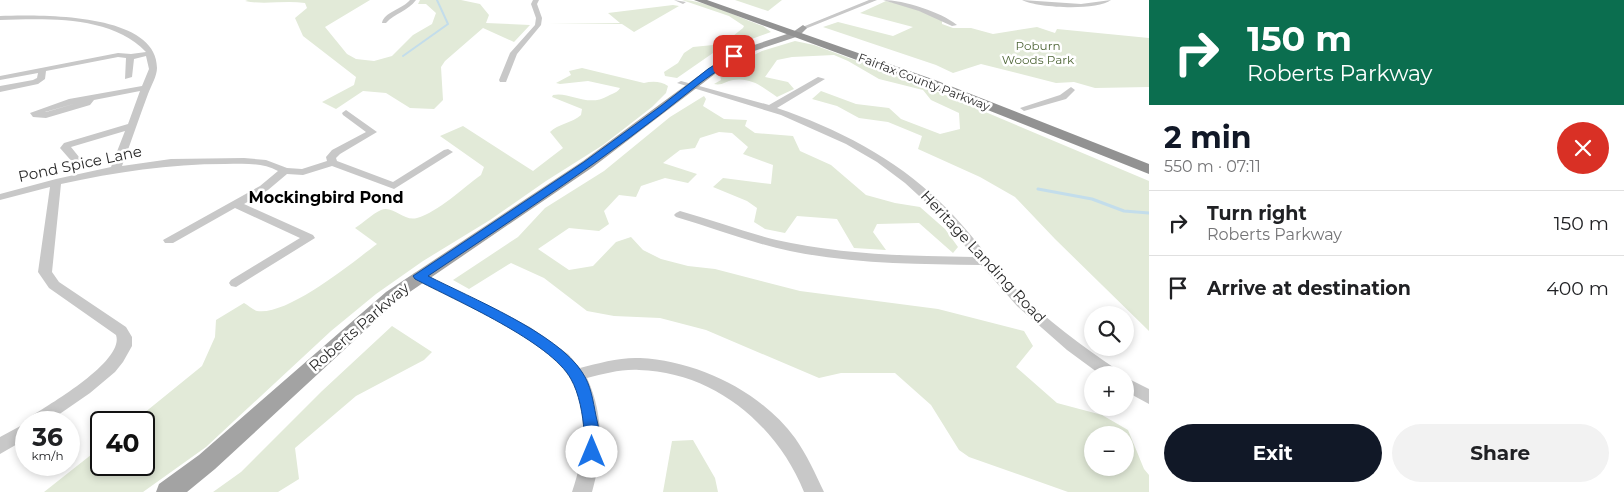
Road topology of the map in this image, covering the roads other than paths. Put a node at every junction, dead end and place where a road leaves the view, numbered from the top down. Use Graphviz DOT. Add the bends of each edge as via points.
graph roads {
  1 [pos="413,0"];
  2 [pos="536,0"];
  3 [pos="698,0"];
  4 [pos="720,0"];
  5 [pos="874,0"];
  6 [pos="886,0"];
  7 [pos="1025,0"];
  8 [pos="1108,0"];
  9 [pos="0,18"];
  10 [pos="384,22"];
  11 [pos="954,25"];
  12 [pos="796,31"];
  13 [pos="150,53"];
  14 [pos="130,58"];
  15 [pos="42,70"];
  16 [pos="128,77"];
  17 [pos="0,78"];
  18 [pos="821,79"];
  19 [pos="503,80"];
  20 [pos="686,85"];
  21 [pos="145,88"];
  22 [pos="0,89"];
  23 [pos="1071,90"];
  24 [pos="91,98"];
  25 [pos="770,108"];
  26 [pos="1024,108"];
  27 [pos="346,113"];
  28 [pos="131,126"];
  29 [pos="637,127"];
  30 [pos="448,152"];
  31 [pos="1149,157"];
  32 [pos="78,162"];
  33 [pos="332,163"];
  34 [pos="1149,169"];
  35 [pos="115,170"];
  36 [pos="285,171"];
  37 [pos="56,182"];
  38 [pos="0,197"];
  39 [pos="235,204"];
  40 [pos="680,215"];
  41 [pos="168,240"];
  42 [pos="985,261"];
  43 [pos="420,276"];
  44 [pos="236,283"];
  45 [pos="1099,366"];
  46 [pos="577,375"];
  47 [pos="1134,388"];
  48 [pos="1149,397"];
  49 [pos="51,411"];
  50 [pos="15,437"];
  51 [pos="0,446"];
  52 [pos="168,492"];
  53 [pos="582,492"];
  54 [pos="814,492"];
  1 -- 10 [label="street"];
  2 -- 19 [label="street" via="538,25 514,53"];
  3 -- 12 [label="highway, Fairfax County Parkway"];
  4 -- 12 [label="highway, Fairfax County Parkway"];
  5 -- 12 [label="street"];
  6 -- 11 [label="street" via="936,15"];
  7 -- 8 [label="street" via="1075,5 1105,3"];
  9 -- 13 [label="street" via="66,20 100,25 132,35 144,43"];
  12 -- 20 [label="main road, Roberts Parkway" via="734,56"];
  12 -- 26 [label="highway, Fairfax County Parkway"];
  12 -- 34 [label="highway, Fairfax County Parkway"];
  13 -- 14 [label="street"];
  13 -- 21 [label="street" via="153,69"];
  14 -- 15 [label="street" via="118,55"];
  14 -- 16 [label="street"];
  15 -- 17 [label="street"];
  15 -- 22 [label="street" via="41,79 35,82"];
  18 -- 25 [label="street"];
  20 -- 25 [label="street, Heritage Landing Road"];
  20 -- 29 [label="main road, Roberts Parkway"];
  21 -- 24 [label="street"];
  21 -- 28 [label="street"];
  23 -- 26 [label="street" via="1062,97"];
  24 -- 24 [label="street" via="69,102 34,113 46,114 87,103"];
  25 -- 42 [label="street, Heritage Landing Road" via="826,131 883,163 935,203"];
  26 -- 31 [label="highway, Fairfax County Parkway"];
  27 -- 33 [label="street" via="372,132 336,152 331,157"];
  28 -- 32 [label="street" via="67,145 65,148"];
  28 -- 35 [label="street"];
  29 -- 43 [label="main road, Roberts Parkway" via="530,204"];
  30 -- 33 [label="street" via="394,186"];
  33 -- 36 [label="street" via="303,172"];
  35 -- 36 [label="street, Pond Spice Lane" via="221,160 268,163"];
  35 -- 37 [label="street, Pond Spice Lane"];
  36 -- 39 [label="street" via="264,188"];
  37 -- 38 [label="street, Pond Spice Lane"];
  37 -- 49 [label="street" via="46,277 125,337 121,354 108,368"];
  39 -- 41 [label="street"];
  39 -- 44 [label="street" via="309,238"];
  40 -- 42 [label="street" via="768,241 842,255"];
  42 -- 45 [label="street, Heritage Landing Road" via="1033,314"];
  43 -- 46 [label="street" via="534,336"];
  43 -- 52 [label="main road, Roberts Parkway" via="364,319 208,462"];
  46 -- 53 [label="street" via="592,431 589,469"];
  46 -- 54 [label="street" via="607,367 641,364 670,368 713,382 772,425 792,448"];
  47 -- 48 [label="street"];
  50 -- 51 [label="street"];
}
